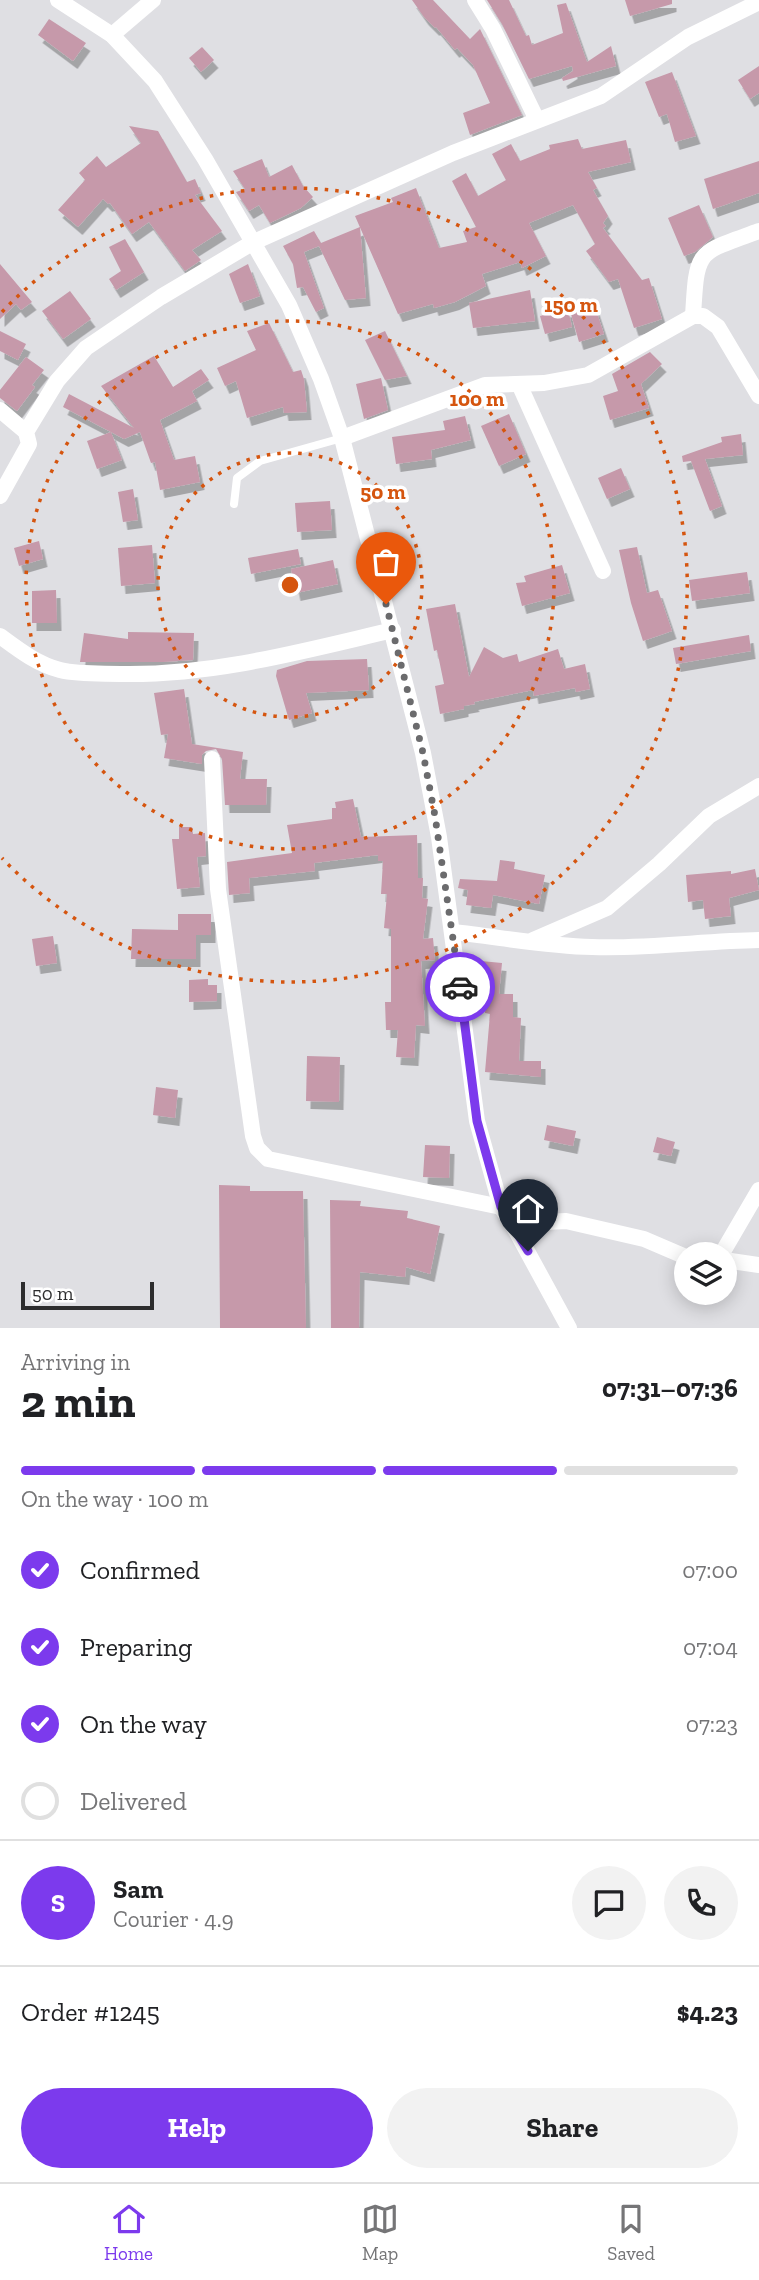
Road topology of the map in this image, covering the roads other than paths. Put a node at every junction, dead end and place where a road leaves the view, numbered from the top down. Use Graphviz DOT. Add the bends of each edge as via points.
graph roads {
  1 [pos="58,0"];
  2 [pos="153,0"];
  3 [pos="475,0"];
  4 [pos="755,2"];
  5 [pos="112,35"];
  6 [pos="537,120"];
  7 [pos="759,231"];
  8 [pos="252,243"];
  9 [pos="693,316"];
  10 [pos="519,384"];
  11 [pos="759,396"];
  12 [pos="0,411"];
  13 [pos="26,432"];
  14 [pos="342,438"];
  15 [pos="0,496"];
  16 [pos="234,504"];
  17 [pos="603,571"];
  18 [pos="393,630"];
  19 [pos="0,636"];
  20 [pos="212,759"];
  21 [pos="759,786"];
  22 [pos="453,932"];
  23 [pos="531,940"];
  24 [pos="759,940"];
  25 [pos="759,1190"];
  26 [pos="501,1207"];
  27 [pos="515,1229"];
  28 [pos="729,1242"];
  29 [pos="674,1252"];
  30 [pos="737,1261"];
  31 [pos="759,1265"];
  32 [pos="569,1328"];
  1 -- 5 [label="street"];
  2 -- 5 [label="street"];
  3 -- 6 [label="street"];
  4 -- 6 [label="street" via="688,37 601,96"];
  5 -- 8 [label="street" via="155,81"];
  6 -- 8 [label="street"];
  7 -- 9 [label="street" via="701,257 695,274"];
  8 -- 13 [label="street" via="86,348 57,381"];
  8 -- 14 [label="street" via="306,341"];
  9 -- 10 [label="street" via="588,375"];
  9 -- 11 [label="street" via="703,316 718,327"];
  10 -- 14 [label="street" via="485,385"];
  10 -- 17 [label="street"];
  12 -- 13 [label="street"];
  13 -- 15 [label="street" via="29,444"];
  14 -- 16 [label="lane" via="260,461 237,478"];
  14 -- 18 [label="street"];
  18 -- 19 [label="street" via="239,665 168,674 59,670 28,657"];
  18 -- 22 [label="street" via="423,753"];
  20 -- 26 [label="street" via="218,889 257,1148 268,1159"];
  21 -- 23 [label="street" via="709,816 607,908"];
  22 -- 23 [label="street"];
  22 -- 26 [label="street" via="477,1121"];
  23 -- 24 [label="street" via="590,947"];
  25 -- 28 [label="street"];
  26 -- 27 [label="street"];
  27 -- 29 [label="street" via="526,1223 566,1220 644,1239"];
  27 -- 32 [label="street"];
  30 -- 31 [label="street"];
}
